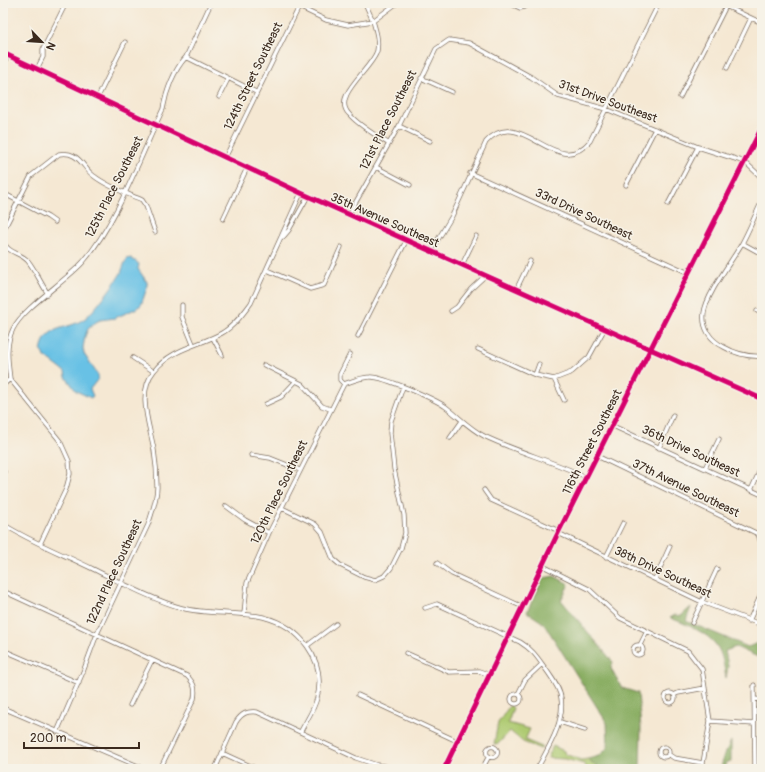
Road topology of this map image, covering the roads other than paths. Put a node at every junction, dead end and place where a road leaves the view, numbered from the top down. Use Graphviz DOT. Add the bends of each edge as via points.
graph roads {
  1 [pos="66,3"];
  2 [pos="211,3"];
  3 [pos="365,3"];
  4 [pos="397,3"];
  5 [pos="509,3"];
  6 [pos="528,3"];
  7 [pos="659,3"];
  8 [pos="719,3"];
  9 [pos="300,5"];
  10 [pos="726,6"];
  11 [pos="751,18"];
  12 [pos="373,20"];
  13 [pos="762,23"];
  14 [pos="449,40"];
  15 [pos="125,42"];
  16 [pos="5,54"];
  17 [pos="186,57"];
  18 [pos="3,65"];
  19 [pos="727,68"];
  20 [pos="38,69"];
  21 [pos="228,78"];
  22 [pos="421,78"];
  23 [pos="256,92"];
  24 [pos="452,92"];
  25 [pos="98,97"];
  26 [pos="219,97"];
  27 [pos="680,97"];
  28 [pos="606,109"];
  29 [pos="156,125"];
  30 [pos="399,126"];
  31 [pos="762,127"];
  32 [pos="655,129"];
  33 [pos="430,141"];
  34 [pos="388,144"];
  35 [pos="698,147"];
  36 [pos="225,158"];
  37 [pos="745,162"];
  38 [pos="376,167"];
  39 [pos="247,168"];
  40 [pos="470,173"];
  41 [pos="762,178"];
  42 [pos="410,185"];
  43 [pos="626,185"];
  44 [pos="124,192"];
  45 [pos="3,193"];
  46 [pos="301,193"];
  47 [pos="308,196"];
  48 [pos="18,201"];
  49 [pos="762,201"];
  50 [pos="668,204"];
  51 [pos="349,214"];
  52 [pos="223,219"];
  53 [pos="55,222"];
  54 [pos="3,232"];
  55 [pos="156,232"];
  56 [pos="476,236"];
  57 [pos="283,238"];
  58 [pos="406,241"];
  59 [pos="742,243"];
  60 [pos="3,244"];
  61 [pos="341,248"];
  62 [pos="431,251"];
  63 [pos="762,254"];
  64 [pos="530,261"];
  65 [pos="462,265"];
  66 [pos="267,270"];
  67 [pos="689,273"];
  68 [pos="486,275"];
  69 [pos="517,288"];
  70 [pos="48,294"];
  71 [pos="182,305"];
  72 [pos="451,311"];
  73 [pos="757,311"];
  74 [pos="762,313"];
  75 [pos="605,328"];
  76 [pos="358,336"];
  77 [pos="213,338"];
  78 [pos="193,344"];
  79 [pos="650,348"];
  80 [pos="478,349"];
  81 [pos="350,354"];
  82 [pos="222,355"];
  83 [pos="762,356"];
  84 [pos="133,358"];
  85 [pos="539,364"];
  86 [pos="264,365"];
  87 [pos="153,371"];
  88 [pos="535,375"];
  89 [pos="10,379"];
  90 [pos="554,379"];
  91 [pos="296,381"];
  92 [pos="344,384"];
  93 [pos="3,385"];
  94 [pos="403,387"];
  95 [pos="762,399"];
  96 [pos="564,400"];
  97 [pos="266,404"];
  98 [pos="330,410"];
  99 [pos="673,415"];
  100 [pos="462,421"];
  101 [pos="612,426"];
  102 [pos="450,438"];
  103 [pos="719,439"];
  104 [pos="659,448"];
  105 [pos="250,455"];
  106 [pos="597,456"];
  107 [pos="762,466"];
  108 [pos="705,468"];
  109 [pos="300,470"];
  110 [pos="586,477"];
  111 [pos="484,490"];
  112 [pos="751,490"];
  113 [pos="762,495"];
  114 [pos="226,506"];
  115 [pos="282,508"];
  116 [pos="623,523"];
  117 [pos="3,524"];
  118 [pos="558,532"];
  119 [pos="269,533"];
  120 [pos="762,543"];
  121 [pos="40,544"];
  122 [pos="670,546"];
  123 [pos="606,557"];
  124 [pos="437,563"];
  125 [pos="543,566"];
  126 [pos="717,569"];
  127 [pos="655,579"];
  128 [pos="122,582"];
  129 [pos="3,591"];
  130 [pos="762,592"];
  131 [pos="702,602"];
  132 [pos="523,607"];
  133 [pos="425,608"];
  134 [pos="244,614"];
  135 [pos="749,621"];
  136 [pos="692,623"];
  137 [pos="336,624"];
  138 [pos="762,625"];
  139 [pos="647,631"];
  140 [pos="97,634"];
  141 [pos="509,636"];
  142 [pos="308,645"];
  143 [pos="640,645"];
  144 [pos="3,650"];
  145 [pos="406,653"];
  146 [pos="152,660"];
  147 [pos="542,664"];
  148 [pos="490,675"];
  149 [pos="79,683"];
  150 [pos="754,685"];
  151 [pos="705,688"];
  152 [pos="518,694"];
  153 [pos="358,695"];
  154 [pos="674,695"];
  155 [pos="755,699"];
  156 [pos="762,700"];
  157 [pos="130,705"];
  158 [pos="3,708"];
  159 [pos="560,722"];
  160 [pos="710,722"];
  161 [pos="754,724"];
  162 [pos="585,730"];
  163 [pos="57,732"];
  164 [pos="301,732"];
  165 [pos="457,742"];
  166 [pos="222,753"];
  167 [pos="668,754"];
  168 [pos="489,756"];
  169 [pos="703,763"];
  170 [pos="145,769"];
  171 [pos="160,769"];
  172 [pos="215,769"];
  173 [pos="257,769"];
  174 [pos="403,769"];
  175 [pos="412,769"];
  176 [pos="420,769"];
  177 [pos="444,769"];
  178 [pos="482,769"];
  179 [pos="537,769"];
  180 [pos="702,769"];
  181 [pos="755,769"];
  1 -- 20 [label="street" via="43,49"];
  2 -- 17 [label="street, 125th Place Southeast"];
  3 -- 12 [label="street"];
  4 -- 12 [label="street"];
  5 -- 6 [label="street" via="520,8"];
  7 -- 28 [label="street"];
  8 -- 10 [label="street"];
  9 -- 12 [label="street" via="326,20 348,25"];
  9 -- 23 [label="street, 124th Street Southeast"];
  10 -- 11 [label="street"];
  10 -- 27 [label="street"];
  11 -- 13 [label="street"];
  11 -- 19 [label="street"];
  12 -- 34 [label="street" via="378,38 376,52 372,62 345,96 345,104 347,113"];
  14 -- 22 [label="street, 121st Place Southeast" via="436,49"];
  14 -- 28 [label="street, 31st Drive Southeast" via="469,43 531,77 558,96"];
  15 -- 25 [label="street"];
  16 -- 18 [label="street"];
  16 -- 20 [label="street, 35th Avenue Southeast"];
  17 -- 21 [label="street"];
  17 -- 29 [label="street, 125th Place Southeast" via="181,62 166,95"];
  20 -- 25 [label="street, 35th Avenue Southeast"];
  21 -- 23 [label="street"];
  21 -- 26 [label="street"];
  22 -- 24 [label="street"];
  22 -- 30 [label="street, 121st Place Southeast"];
  23 -- 36 [label="street, 124th Street Southeast"];
  25 -- 29 [label="street, 35th Avenue Southeast"];
  28 -- 32 [label="street, 31st Drive Southeast"];
  28 -- 40 [label="street" via="584,149 566,154 523,133 512,130 500,132 492,135 486,142"];
  29 -- 36 [label="street, 35th Avenue Southeast"];
  29 -- 44 [label="street, 125th Place Southeast"];
  30 -- 33 [label="street"];
  30 -- 34 [label="street, 121st Place Southeast"];
  31 -- 37 [label="street, 116th Street Southeast"];
  32 -- 35 [label="street, 31st Drive Southeast"];
  32 -- 43 [label="street"];
  34 -- 38 [label="street, 121st Place Southeast"];
  35 -- 37 [label="street, 31st Drive Southeast"];
  35 -- 50 [label="street"];
  36 -- 39 [label="street, 35th Avenue Southeast"];
  37 -- 41 [label="street, 31st Drive Southeast"];
  37 -- 67 [label="street, 116th Street Southeast"];
  38 -- 42 [label="street"];
  38 -- 51 [label="street, 121st Place Southeast"];
  39 -- 46 [label="street, 35th Avenue Southeast"];
  39 -- 52 [label="street"];
  40 -- 62 [label="street" via="452,216"];
  40 -- 67 [label="street, 33rd Drive Southeast"];
  44 -- 48 [label="street" via="93,176 73,155 59,154 31,176"];
  44 -- 55 [label="street" via="142,200"];
  44 -- 70 [label="street, 125th Place Southeast" via="94,247 71,274"];
  45 -- 48 [label="street"];
  46 -- 47 [label="street, 35th Avenue Southeast"];
  46 -- 57 [label="street" via="284,229"];
  47 -- 51 [label="street, 35th Avenue Southeast"];
  47 -- 57 [label="street"];
  48 -- 53 [label="street"];
  48 -- 54 [label="street"];
  49 -- 59 [label="street"];
  51 -- 58 [label="street, 35th Avenue Southeast"];
  56 -- 65 [label="street"];
  57 -- 66 [label="street"];
  58 -- 62 [label="street, 35th Avenue Southeast"];
  58 -- 76 [label="street"];
  59 -- 63 [label="street"];
  59 -- 83 [label="street" via="709,298 704,311 704,324 714,342 743,356"];
  60 -- 70 [label="street" via="29,262"];
  61 -- 66 [label="street" via="324,285 310,290"];
  62 -- 65 [label="street, 35th Avenue Southeast"];
  64 -- 69 [label="street"];
  65 -- 68 [label="street, 35th Avenue Southeast"];
  66 -- 77 [label="street" via="240,319"];
  67 -- 79 [label="street, 116th Street Southeast"];
  68 -- 69 [label="street, 35th Avenue Southeast"];
  68 -- 72 [label="street"];
  69 -- 75 [label="street, 35th Avenue Southeast"];
  70 -- 89 [label="street, 125th Place Southeast" via="21,317 13,328 7,353"];
  71 -- 78 [label="street" via="182,317"];
  73 -- 74 [label="street"];
  75 -- 79 [label="street, 35th Avenue Southeast"];
  75 -- 90 [label="street" via="589,357 572,372"];
  77 -- 78 [label="street"];
  77 -- 82 [label="street"];
  78 -- 87 [label="street" via="172,354"];
  79 -- 95 [label="street, 35th Avenue Southeast"];
  79 -- 101 [label="street, 116th Street Southeast"];
  80 -- 88 [label="street"];
  81 -- 92 [label="street" via="340,374 340,380"];
  84 -- 87 [label="street"];
  85 -- 88 [label="street"];
  86 -- 91 [label="street"];
  87 -- 128 [label="street, 122nd Place Southeast" via="148,384 145,414 155,452 157,488 148,525"];
  88 -- 90 [label="street"];
  89 -- 93 [label="street"];
  89 -- 121 [label="street" via="60,441 69,461 70,474 66,489"];
  90 -- 96 [label="street"];
  91 -- 97 [label="street" via="281,397"];
  91 -- 98 [label="street" via="308,389 322,406"];
  92 -- 94 [label="street" via="371,377 384,378"];
  92 -- 98 [label="street, 120th Place Southeast"];
  94 -- 100 [label="street" via="444,406"];
  94 -- 115 [label="street" via="391,421 390,433 394,469 404,515 404,533 401,548 384,576 375,580 340,565 333,559 322,532 315,524"];
  98 -- 109 [label="street, 120th Place Southeast"];
  99 -- 104 [label="street"];
  100 -- 102 [label="street"];
  100 -- 110 [label="street" via="474,431 502,444"];
  101 -- 104 [label="street, 36th Drive Southeast"];
  101 -- 106 [label="street, 116th Street Southeast"];
  103 -- 108 [label="street"];
  104 -- 108 [label="street, 36th Drive Southeast"];
  105 -- 109 [label="street" via="270,458"];
  106 -- 110 [label="street, 116th Street Southeast"];
  106 -- 120 [label="street, 37th Avenue Southeast" via="758,534"];
  107 -- 112 [label="street"];
  108 -- 112 [label="street, 36th Drive Southeast"];
  109 -- 115 [label="street, 120th Place Southeast"];
  110 -- 118 [label="street, 116th Street Southeast"];
  111 -- 118 [label="street, 38th Drive Southeast" via="491,500"];
  112 -- 113 [label="street, 36th Drive Southeast"];
  114 -- 119 [label="street"];
  115 -- 119 [label="street, 120th Place Southeast"];
  116 -- 123 [label="street"];
  117 -- 121 [label="street"];
  118 -- 123 [label="street, 38th Drive Southeast"];
  118 -- 125 [label="street, 116th Street Southeast"];
  119 -- 134 [label="street, 120th Place Southeast" via="247,583"];
  121 -- 128 [label="street"];
  122 -- 127 [label="street"];
  123 -- 127 [label="street, 38th Drive Southeast"];
  124 -- 132 [label="street" via="452,574"];
  125 -- 132 [label="street, 116th Street Southeast"];
  125 -- 139 [label="street" via="589,589 620,618"];
  126 -- 131 [label="street"];
  127 -- 131 [label="street, 38th Drive Southeast"];
  128 -- 134 [label="street" via="181,608"];
  128 -- 140 [label="street, 122nd Place Southeast"];
  129 -- 140 [label="street"];
  130 -- 135 [label="street"];
  131 -- 135 [label="street, 38th Drive Southeast"];
  131 -- 136 [label="street"];
  132 -- 141 [label="street, 116th Street Southeast"];
  133 -- 141 [label="street" via="437,604"];
  134 -- 142 [label="street" via="264,617 285,625"];
  135 -- 138 [label="street, 38th Drive Southeast"];
  137 -- 142 [label="street"];
  139 -- 143 [label="street"];
  139 -- 151 [label="street" via="688,651 702,669"];
  140 -- 146 [label="street"];
  140 -- 149 [label="street, 122nd Place Southeast"];
  141 -- 147 [label="street" via="532,649"];
  141 -- 148 [label="street, 116th Street Southeast"];
  142 -- 164 [label="street" via="317,667 317,698"];
  144 -- 149 [label="street"];
  145 -- 148 [label="street" via="449,672 479,671"];
  146 -- 157 [label="street"];
  146 -- 171 [label="street" via="187,676 195,689 194,699"];
  147 -- 152 [label="street" via="525,680"];
  147 -- 159 [label="street" via="561,696"];
  148 -- 165 [label="street, 116th Street Southeast"];
  149 -- 163 [label="street, 122nd Place Southeast"];
  150 -- 155 [label="street"];
  151 -- 154 [label="street"];
  151 -- 160 [label="street"];
  153 -- 165 [label="street"];
  155 -- 156 [label="street"];
  155 -- 161 [label="street"];
  158 -- 163 [label="street"];
  159 -- 162 [label="street"];
  159 -- 179 [label="street"];
  160 -- 161 [label="street"];
  160 -- 169 [label="street"];
  161 -- 181 [label="street"];
  163 -- 170 [label="street"];
  164 -- 166 [label="street" via="257,712 247,712 236,722"];
  164 -- 174 [label="street" via="356,758 377,765"];
  165 -- 177 [label="street, 116th Street Southeast"];
  166 -- 172 [label="street"];
  166 -- 173 [label="street"];
  167 -- 169 [label="street" via="674,758"];
  168 -- 178 [label="street"];
  169 -- 180 [label="street"];
  175 -- 176 [label="street"];
}
